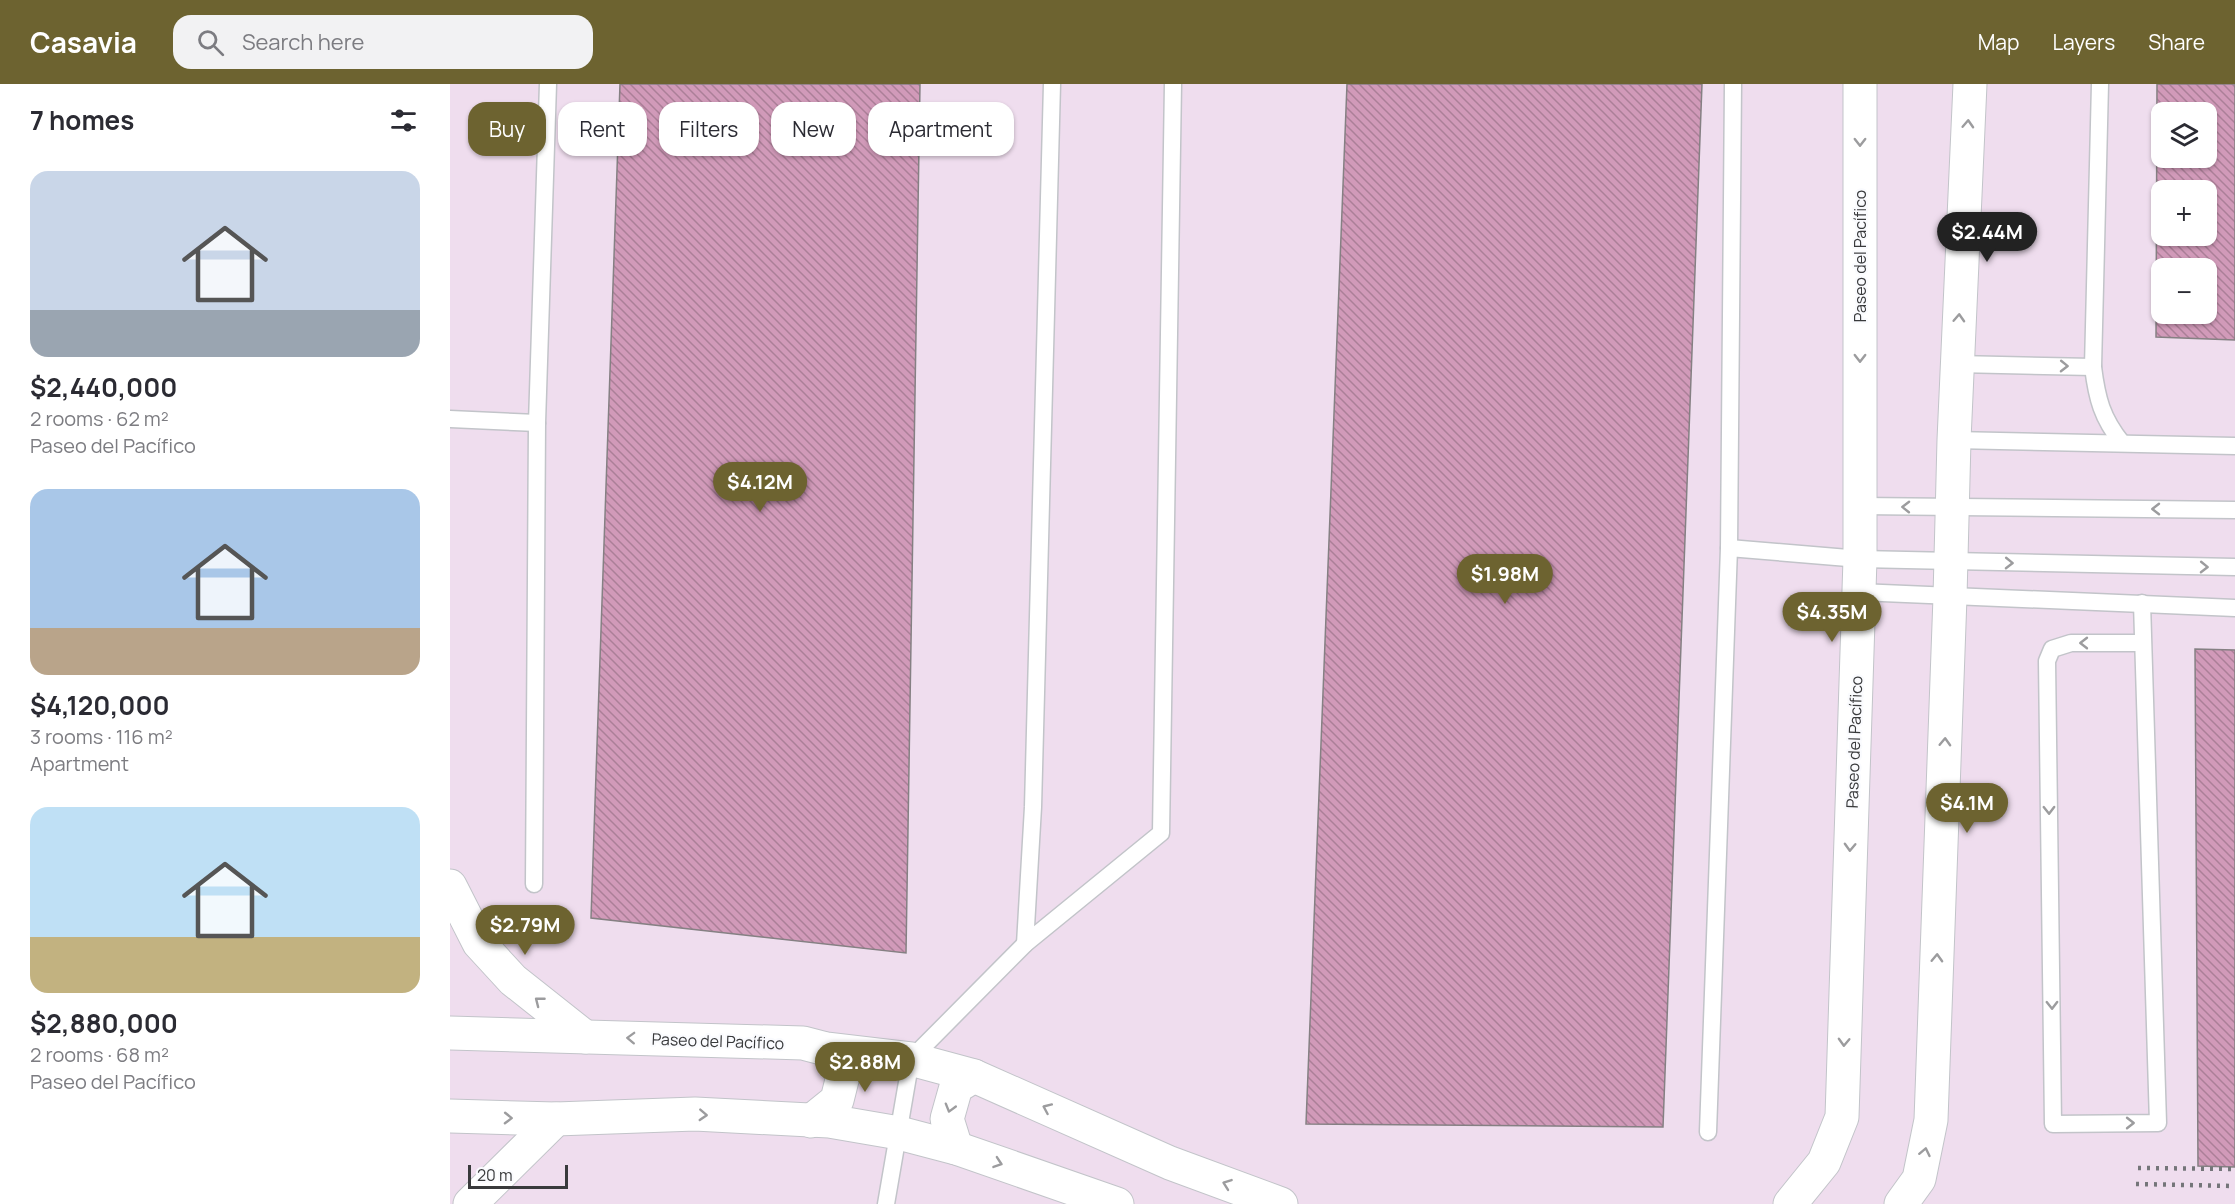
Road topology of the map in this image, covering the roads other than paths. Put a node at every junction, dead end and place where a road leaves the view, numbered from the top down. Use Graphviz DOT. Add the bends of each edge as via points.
graph roads {
  1 [pos="548,84"];
  2 [pos="1052,84"];
  3 [pos="1173,84"];
  4 [pos="1733,84"];
  5 [pos="1860,84"];
  6 [pos="1970,84"];
  7 [pos="2100,84"];
  8 [pos="1957,364"];
  9 [pos="2093,367"];
  10 [pos="450,419"];
  11 [pos="537,423"];
  12 [pos="1954,440"];
  13 [pos="2122,444"];
  14 [pos="2235,446"];
  15 [pos="1860,506"];
  16 [pos="1952,508"];
  17 [pos="2235,510"];
  18 [pos="1729,549"];
  19 [pos="1860,559"];
  20 [pos="1951,562"];
  21 [pos="2235,567"];
  22 [pos="1859,592"];
  23 [pos="1950,597"];
  24 [pos="2142,603"];
  25 [pos="2235,608"];
  26 [pos="2143,643"];
  27 [pos="534,884"];
  28 [pos="450,886"];
  29 [pos="1024,944"];
  30 [pos="450,1033"];
  31 [pos="585,1037"];
  32 [pos="826,1049"];
  33 [pos="911,1059"];
  34 [pos="974,1076"];
  35 [pos="450,1116"];
  36 [pos="556,1119"];
  37 [pos="811,1121"];
  38 [pos="1708,1132"];
  39 [pos="899,1133"];
  40 [pos="956,1148"];
  41 [pos="470,1204"];
  42 [pos="886,1204"];
  43 [pos="1117,1204"];
  44 [pos="1281,1204"];
  45 [pos="1790,1204"];
  46 [pos="1901,1204"];
  1 -- 11 [label="lane"];
  2 -- 29 [label="lane" via="1034,807"];
  3 -- 29 [label="lane" via="1161,833"];
  4 -- 18 [label="lane"];
  5 -- 15 [label="street, Paseo del Pacífico, one-way"];
  8 -- 6 [label="street, one-way"];
  7 -- 9 [label="lane"];
  8 -- 9 [label="lane, one-way"];
  8 -- 12 [label="street"];
  9 -- 13 [label="lane" via="2101,412"];
  10 -- 11 [label="lane"];
  11 -- 27 [label="lane"];
  12 -- 13 [label="lane"];
  12 -- 16 [label="street"];
  13 -- 14 [label="lane"];
  16 -- 15 [label="lane, one-way"];
  15 -- 19 [label="street, Paseo del Pacífico"];
  17 -- 16 [label="lane, one-way"];
  16 -- 20 [label="street"];
  18 -- 19 [label="lane"];
  18 -- 38 [label="lane"];
  19 -- 20 [label="lane"];
  19 -- 22 [label="street, Paseo del Pacífico"];
  20 -- 21 [label="lane, one-way"];
  20 -- 23 [label="street"];
  22 -- 23 [label="lane"];
  22 -- 45 [label="street, Paseo del Pacífico, one-way" via="1842,1117 1824,1162"];
  23 -- 24 [label="lane"];
  46 -- 23 [label="street, one-way" via="1919,1179 1931,1120"];
  24 -- 25 [label="lane"];
  24 -- 26 [label="lane"];
  26 -- 26 [label="lane, one-way" via="2071,643 2052,650 2048,661 2053,1124 2158,1123"];
  31 -- 28 [label="street, one-way" via="513,980 479,943"];
  29 -- 33 [label="lane"];
  30 -- 31 [label="street, Paseo del Pacífico"];
  32 -- 31 [label="street, Paseo del Pacífico, one-way" via="803,1044"];
  32 -- 33 [label="street, Paseo del Pacífico"];
  32 -- 37 [label="street" via="843,1076 837,1100"];
  33 -- 34 [label="street, Paseo del Pacífico"];
  33 -- 39 [label="lane"];
  34 -- 40 [label="street, one-way" via="956,1087 947,1119"];
  44 -- 34 [label="street, Paseo del Pacífico, one-way" via="1170,1163"];
  35 -- 36 [label="street, one-way"];
  36 -- 37 [label="street, one-way" via="695,1114"];
  36 -- 41 [label="street"];
  37 -- 39 [label="street"];
  39 -- 40 [label="street"];
  39 -- 42 [label="lane"];
  40 -- 43 [label="street, one-way"];
}
